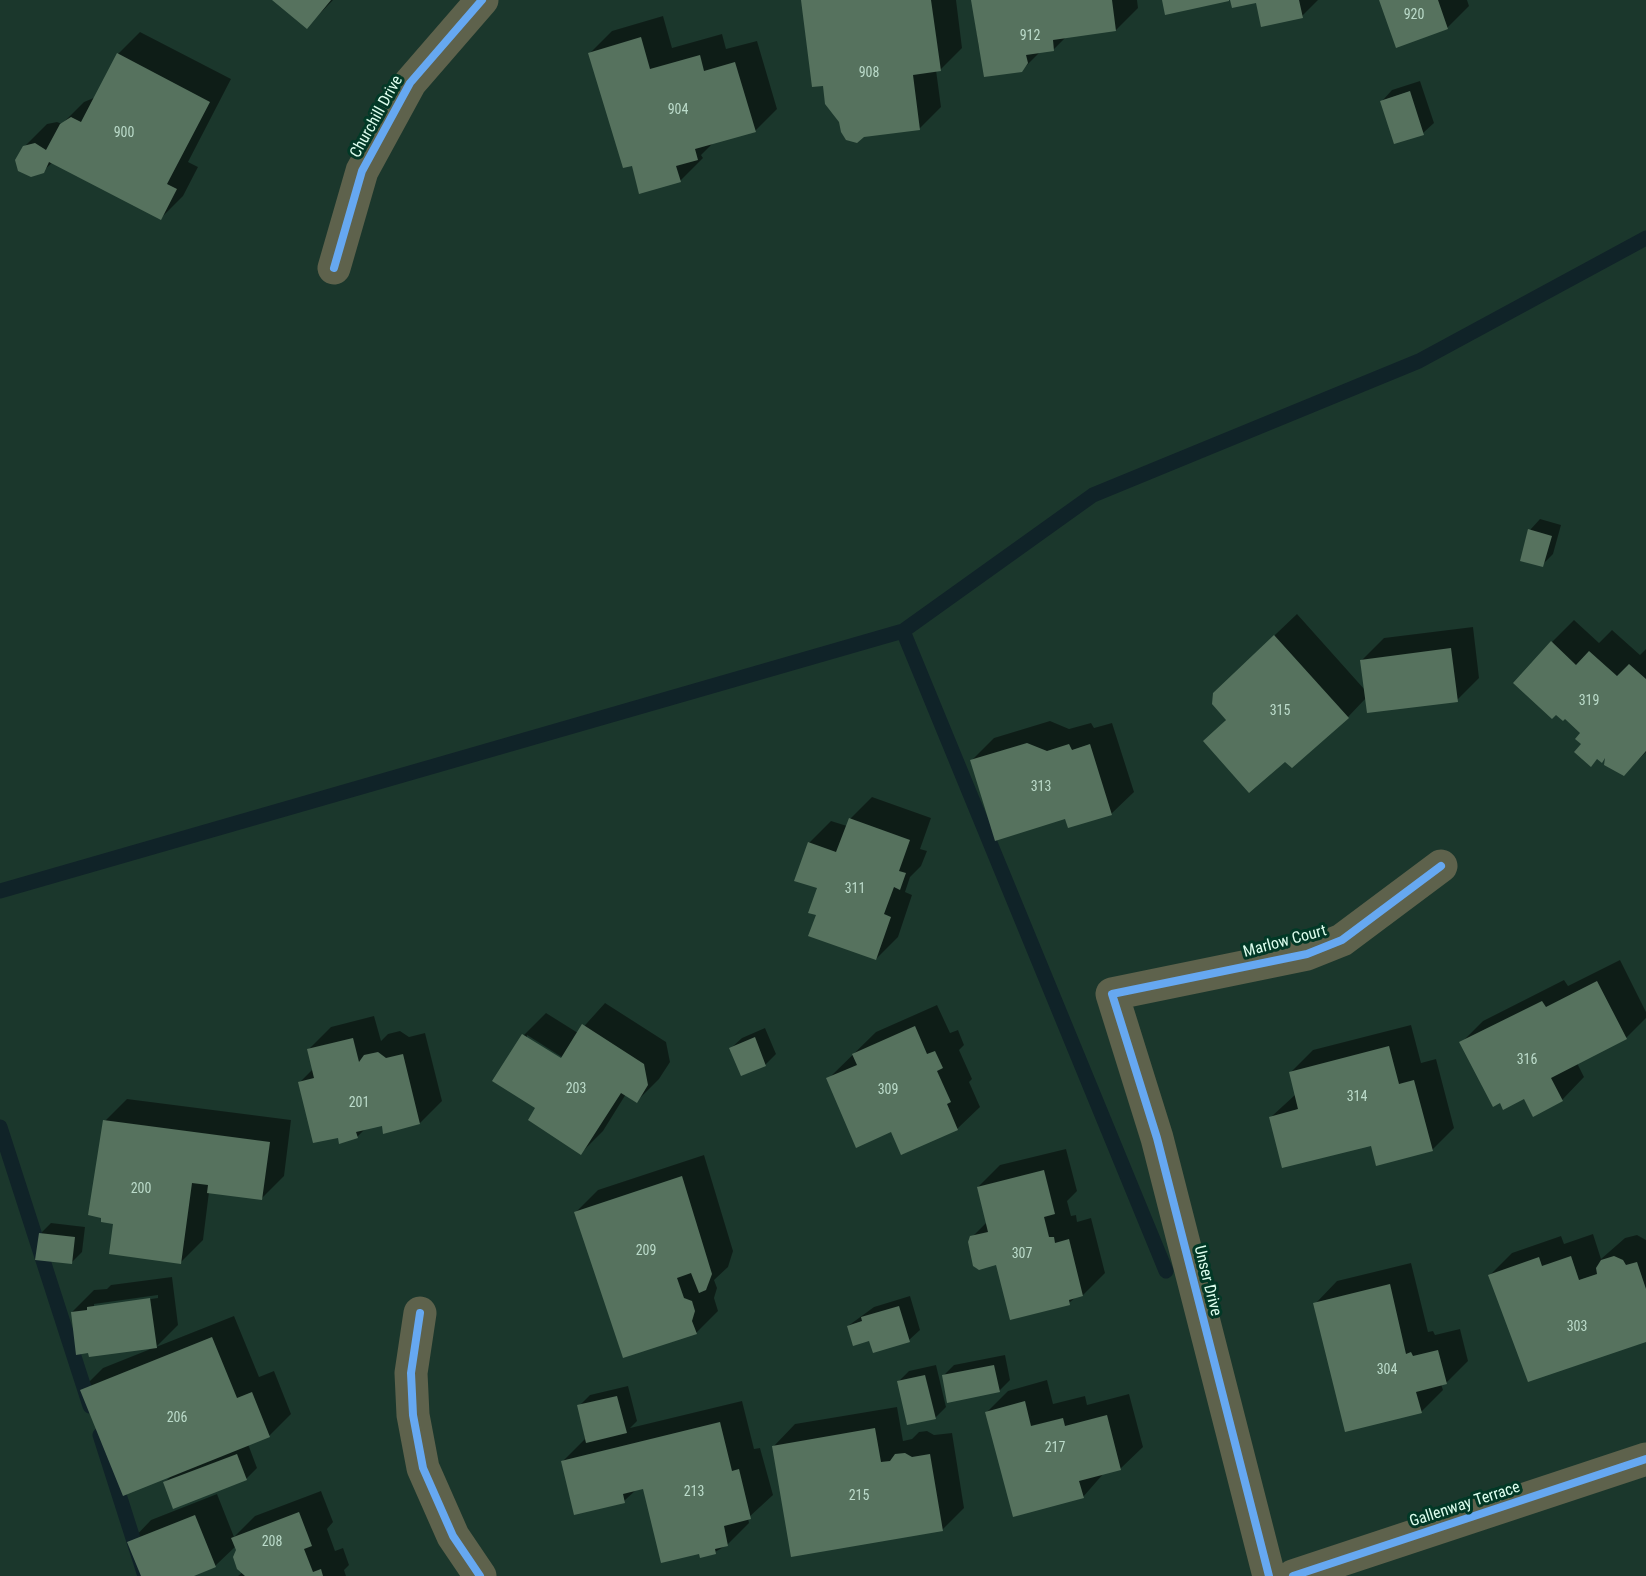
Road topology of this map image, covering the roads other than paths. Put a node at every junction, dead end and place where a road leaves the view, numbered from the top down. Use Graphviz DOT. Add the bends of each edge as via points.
graph roads {
  1 [pos="482,0"];
  2 [pos="334,268"];
  3 [pos="1441,866"];
  4 [pos="1112,994"];
  5 [pos="420,1313"];
  6 [pos="1646,1459"];
  7 [pos="480,1576"];
  8 [pos="1269,1576"];
  9 [pos="1293,1576"];
  1 -- 2 [label="street, Churchill Drive" via="410,83 362,171"];
  3 -- 4 [label="street, Marlow Court" via="1342,940 1306,954"];
  4 -- 8 [label="street, Unser Drive" via="1157,1138"];
  5 -- 7 [label="street" via="411,1373 413,1415 423,1468 453,1536"];
  6 -- 9 [label="street, Gallenway Terrace"];
}
